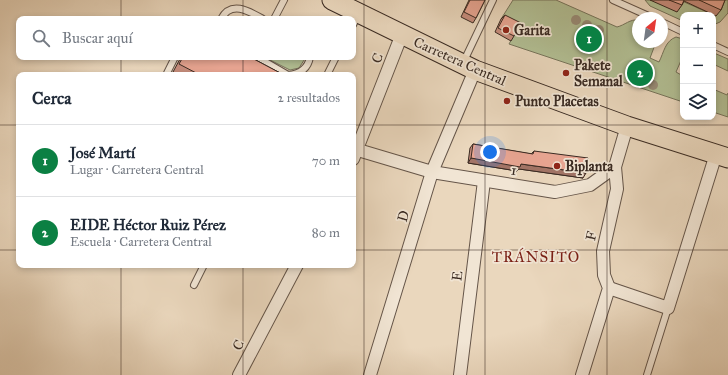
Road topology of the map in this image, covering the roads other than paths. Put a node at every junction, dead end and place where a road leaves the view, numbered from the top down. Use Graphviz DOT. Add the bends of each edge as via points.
graph roads {
  1 [pos="284,0"];
  2 [pos="332,0"];
  3 [pos="493,0"];
  4 [pos="613,0"];
  5 [pos="640,12"];
  6 [pos="223,16"];
  7 [pos="258,16"];
  8 [pos="276,16"];
  9 [pos="352,16"];
  10 [pos="356,19"];
  11 [pos="668,25"];
  12 [pos="680,31"];
  13 [pos="402,34"];
  14 [pos="716,47"];
  15 [pos="728,52"];
  16 [pos="174,60"];
  17 [pos="262,60"];
  18 [pos="309,60"];
  19 [pos="334,60"];
  20 [pos="469,67"];
  21 [pos="168,72"];
  22 [pos="283,72"];
  23 [pos="301,72"];
  24 [pos="328,72"];
  25 [pos="626,126"];
  26 [pos="356,151"];
  27 [pos="356,154"];
  28 [pos="722,156"];
  29 [pos="615,167"];
  30 [pos="432,172"];
  31 [pos="484,181"];
  32 [pos="202,268"];
  33 [pos="295,268"];
  34 [pos="194,285"];
  35 [pos="609,288"];
  36 [pos="668,308"];
  37 [pos="239,375"];
  38 [pos="370,375"];
  39 [pos="460,375"];
  40 [pos="582,375"];
  41 [pos="647,375"];
  1 -- 8 [label="lane"];
  2 -- 9 [label="main road, Carretera Central"];
  3 -- 20 [label="lane"];
  4 -- 5 [label="lane"];
  6 -- 7 [label="lane" via="236,7 242,7"];
  10 -- 13 [label="main road, Carretera Central"];
  11 -- 12 [label="lane"];
  13 -- 20 [label="main road, Carretera Central"];
  13 -- 26 [label="street, C"];
  14 -- 15 [label="lane"];
  16 -- 21 [label="lane"];
  17 -- 22 [label="lane"];
  18 -- 23 [label="lane"];
  19 -- 24 [label="lane"];
  20 -- 25 [label="main road, Carretera Central"];
  20 -- 30 [label="street, D"];
  25 -- 28 [label="main road, Carretera Central"];
  25 -- 29 [label="street, F"];
  27 -- 30 [label="street, 1"];
  28 -- 36 [label="street"];
  29 -- 31 [label="street, 1" via="590,185 554,192"];
  29 -- 35 [label="street, F" via="617,189 603,251 604,275"];
  30 -- 31 [label="street, 1"];
  30 -- 38 [label="street, D"];
  31 -- 39 [label="street, E"];
  32 -- 34 [label="lane"];
  33 -- 37 [label="street, C"];
  35 -- 36 [label="street"];
  35 -- 40 [label="street"];
  36 -- 41 [label="lane"];
}
